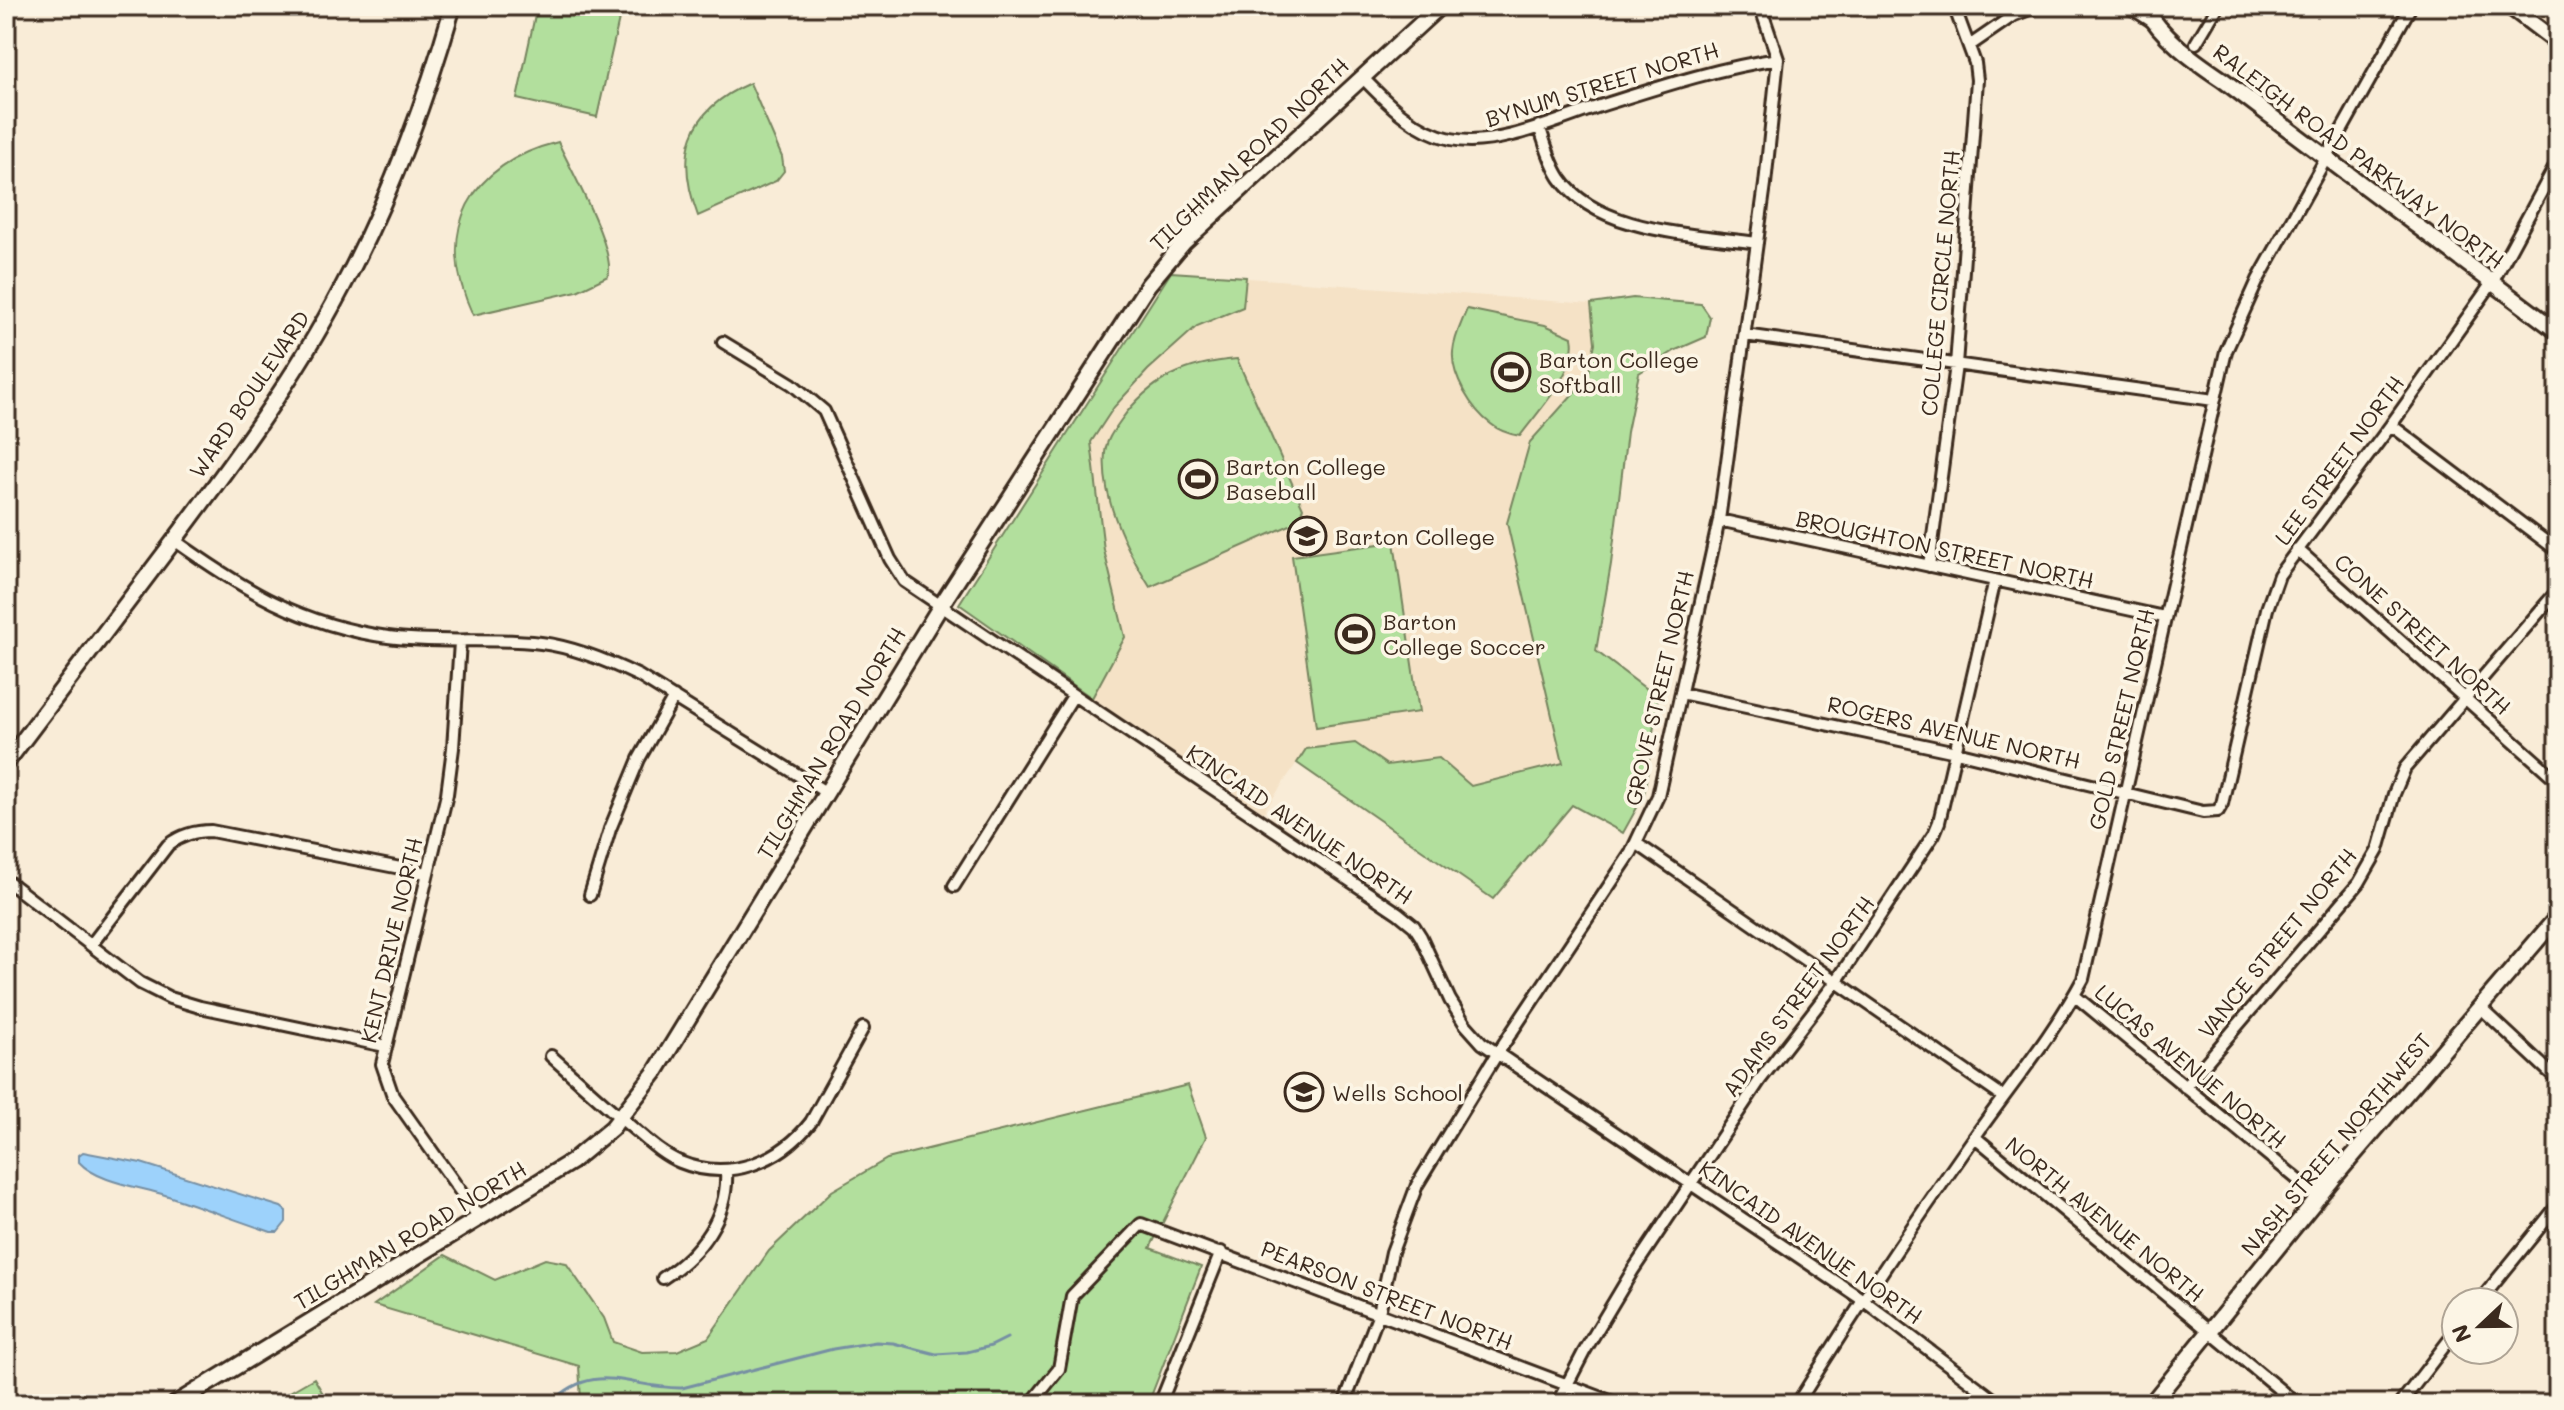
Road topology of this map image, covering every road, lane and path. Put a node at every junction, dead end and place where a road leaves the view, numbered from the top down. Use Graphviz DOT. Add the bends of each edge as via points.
graph roads {
  1 [pos="453,6"];
  2 [pos="1440,6"];
  3 [pos="1760,6"];
  4 [pos="1954,6"];
  5 [pos="2037,6"];
  6 [pos="2128,6"];
  7 [pos="2144,6"];
  8 [pos="2218,6"];
  9 [pos="2411,6"];
  10 [pos="2509,6"];
  11 [pos="2154,23"];
  12 [pos="2196,43"];
  13 [pos="2558,43"];
  14 [pos="1969,46"];
  15 [pos="1778,59"];
  16 [pos="1362,77"];
  17 [pos="1539,126"];
  18 [pos="2325,158"];
  19 [pos="2558,161"];
  20 [pos="1757,243"];
  21 [pos="2492,283"];
  22 [pos="2558,332"];
  23 [pos="1745,335"];
  24 [pos="723,342"];
  25 [pos="1956,365"];
  26 [pos="2214,400"];
  27 [pos="2391,425"];
  28 [pos="1719,520"];
  29 [pos="174,540"];
  30 [pos="2297,549"];
  31 [pos="2558,551"];
  32 [pos="1929,566"];
  33 [pos="1995,580"];
  34 [pos="2558,590"];
  35 [pos="940,607"];
  36 [pos="2164,617"];
  37 [pos="460,642"];
  38 [pos="1681,693"];
  39 [pos="1073,696"];
  40 [pos="674,697"];
  41 [pos="2464,698"];
  42 [pos="1956,752"];
  43 [pos="6,763"];
  44 [pos="2558,781"];
  45 [pos="2124,791"];
  46 [pos="827,793"];
  47 [pos="2218,811"];
  48 [pos="1636,843"];
  49 [pos="426,873"];
  50 [pos="6,880"];
  51 [pos="954,886"];
  52 [pos="590,895"];
  53 [pos="2558,916"];
  54 [pos="91,945"];
  55 [pos="1836,982"];
  56 [pos="2074,995"];
  57 [pos="2479,1006"];
  58 [pos="863,1028"];
  59 [pos="385,1046"];
  60 [pos="1497,1054"];
  61 [pos="551,1056"];
  62 [pos="2558,1080"];
  63 [pos="2185,1087"];
  64 [pos="2003,1097"];
  65 [pos="620,1118"];
  66 [pos="1975,1137"];
  67 [pos="726,1170"];
  68 [pos="1691,1184"];
  69 [pos="2319,1197"];
  70 [pos="2558,1205"];
  71 [pos="480,1219"];
  72 [pos="1221,1252"];
  73 [pos="663,1278"];
  74 [pos="2492,1286"];
  75 [pos="1863,1300"];
  76 [pos="1379,1313"];
  77 [pos="2211,1332"];
  78 [pos="2440,1352"];
  79 [pos="1566,1384"];
  80 [pos="175,1404"];
  81 [pos="1024,1404"];
  82 [pos="1160,1404"];
  83 [pos="1344,1404"];
  84 [pos="1557,1404"];
  85 [pos="1618,1404"];
  86 [pos="1797,1404"];
  87 [pos="2000,1404"];
  88 [pos="2151,1404"];
  89 [pos="2297,1404"];
  90 [pos="2400,1404"];
  1 -- 29 [label="street, WARD BOULEVARD" via="419,115 343,287 255,432"];
  2 -- 16 [label="street, TILGHMAN ROAD NORTH"];
  3 -- 15 [label="street, GROVE STREET NORTH"];
  4 -- 14 [label="street, COLLEGE CIRCLE NORTH"];
  5 -- 14 [label="street"];
  6 -- 11 [label="street"];
  7 -- 11 [label="street, RALEIGH ROAD PARKWAY NORTH"];
  8 -- 12 [label="street"];
  9 -- 18 [label="street, GOLD STREET NORTH"];
  10 -- 13 [label="street"];
  11 -- 18 [label="street, RALEIGH ROAD PARKWAY NORTH" via="2192,60"];
  14 -- 25 [label="street, COLLEGE CIRCLE NORTH" via="1977,80"];
  15 -- 17 [label="street, BYNUM STREET NORTH" via="1695,75"];
  15 -- 20 [label="street, GROVE STREET NORTH"];
  16 -- 17 [label="street, BYNUM STREET NORTH" via="1393,108 1437,135 1495,139"];
  16 -- 35 [label="street, TILGHMAN ROAD NORTH" via="1160,269"];
  17 -- 20 [label="street" via="1562,180 1601,213 1646,227"];
  18 -- 21 [label="street, RALEIGH ROAD PARKWAY NORTH"];
  18 -- 26 [label="street, GOLD STREET NORTH" via="2238,322"];
  19 -- 21 [label="street, LEE STREET NORTH"];
  20 -- 23 [label="street, GROVE STREET NORTH"];
  21 -- 22 [label="street, RALEIGH ROAD PARKWAY NORTH"];
  21 -- 27 [label="street, LEE STREET NORTH"];
  23 -- 25 [label="street"];
  23 -- 28 [label="street, GROVE STREET NORTH"];
  24 -- 35 [label="street, KINCAID AVENUE NORTH" via="792,384 824,411 897,574"];
  25 -- 26 [label="street"];
  25 -- 32 [label="street, COLLEGE CIRCLE NORTH"];
  26 -- 36 [label="street, GOLD STREET NORTH"];
  27 -- 30 [label="street, LEE STREET NORTH"];
  27 -- 31 [label="street"];
  28 -- 32 [label="street, BROUGHTON STREET NORTH"];
  28 -- 38 [label="street, GROVE STREET NORTH"];
  29 -- 37 [label="street" via="231,580 289,611 350,631"];
  29 -- 43 [label="street, WARD BOULEVARD"];
  30 -- 41 [label="street, CONE STREET NORTH"];
  30 -- 47 [label="street, LEE STREET NORTH" via="2279,575 2267,609"];
  32 -- 33 [label="street, BROUGHTON STREET NORTH"];
  33 -- 36 [label="street, BROUGHTON STREET NORTH"];
  33 -- 42 [label="street, ADAMS STREET NORTH"];
  34 -- 41 [label="street, VANCE STREET NORTH"];
  35 -- 39 [label="street, KINCAID AVENUE NORTH"];
  35 -- 46 [label="street, TILGHMAN ROAD NORTH"];
  36 -- 45 [label="street, GOLD STREET NORTH"];
  37 -- 40 [label="street" via="543,643 612,663"];
  37 -- 49 [label="street, KENT DRIVE NORTH" via="447,794"];
  38 -- 42 [label="street, ROGERS AVENUE NORTH"];
  38 -- 48 [label="street, GROVE STREET NORTH" via="1658,796"];
  39 -- 51 [label="street"];
  39 -- 60 [label="street, KINCAID AVENUE NORTH" via="1414,926 1465,1024"];
  40 -- 46 [label="street"];
  40 -- 52 [label="street" via="639,759"];
  41 -- 44 [label="street, CONE STREET NORTH"];
  41 -- 63 [label="street, VANCE STREET NORTH" via="2405,768 2378,850 2359,883"];
  42 -- 45 [label="street, ROGERS AVENUE NORTH"];
  42 -- 55 [label="street, ADAMS STREET NORTH" via="1934,834"];
  45 -- 47 [label="street, ROGERS AVENUE NORTH" via="2203,812"];
  45 -- 56 [label="street, GOLD STREET NORTH" via="2089,959"];
  46 -- 65 [label="street, TILGHMAN ROAD NORTH" via="656,1071"];
  48 -- 55 [label="street"];
  48 -- 60 [label="street, GROVE STREET NORTH"];
  49 -- 54 [label="street" via="194,832 168,845"];
  49 -- 59 [label="street, KENT DRIVE NORTH"];
  50 -- 54 [label="street"];
  53 -- 57 [label="street, NASH STREET NORTHWEST"];
  54 -- 59 [label="street" via="140,983 176,1000"];
  55 -- 64 [label="street"];
  55 -- 68 [label="street, ADAMS STREET NORTH" via="1760,1080"];
  56 -- 63 [label="street, LUCAS AVENUE NORTH"];
  56 -- 64 [label="street, GOLD STREET NORTH"];
  57 -- 62 [label="street"];
  57 -- 69 [label="street, NASH STREET NORTHWEST"];
  58 -- 67 [label="street" via="802,1134 777,1155"];
  59 -- 71 [label="street, KENT DRIVE NORTH" via="383,1071 393,1096"];
  60 -- 68 [label="street, KINCAID AVENUE NORTH"];
  60 -- 76 [label="street, GROVE STREET NORTH" via="1414,1191 1392,1252"];
  61 -- 65 [label="street"];
  63 -- 69 [label="street, LUCAS AVENUE NORTH"];
  64 -- 66 [label="street, GOLD STREET NORTH"];
  65 -- 67 [label="street" via="666,1155"];
  65 -- 71 [label="street, TILGHMAN ROAD NORTH" via="571,1162"];
  66 -- 75 [label="street, GOLD STREET NORTH"];
  66 -- 77 [label="street, NORTH AVENUE NORTH"];
  67 -- 73 [label="street" via="724,1201 711,1231"];
  68 -- 75 [label="street, KINCAID AVENUE NORTH"];
  68 -- 79 [label="street, ADAMS STREET NORTH"];
  69 -- 77 [label="street, NASH STREET NORTHWEST"];
  70 -- 74 [label="street"];
  71 -- 80 [label="street, TILGHMAN ROAD NORTH"];
  72 -- 76 [label="street, PEARSON STREET NORTH"];
  72 -- 81 [label="street, PEARSON STREET NORTH" via="1141,1224 1072,1296 1059,1369 1034,1400"];
  72 -- 82 [label="street"];
  75 -- 86 [label="street, GOLD STREET NORTH"];
  75 -- 87 [label="street, KINCAID AVENUE NORTH"];
  76 -- 79 [label="street, PEARSON STREET NORTH"];
  76 -- 83 [label="street, GROVE STREET NORTH"];
  77 -- 88 [label="street, NASH STREET NORTHWEST"];
  77 -- 89 [label="street, NORTH AVENUE NORTH"];
  78 -- 90 [label="street"];
  79 -- 84 [label="street, ADAMS STREET NORTH"];
  79 -- 85 [label="street, PEARSON STREET NORTH"];
}
